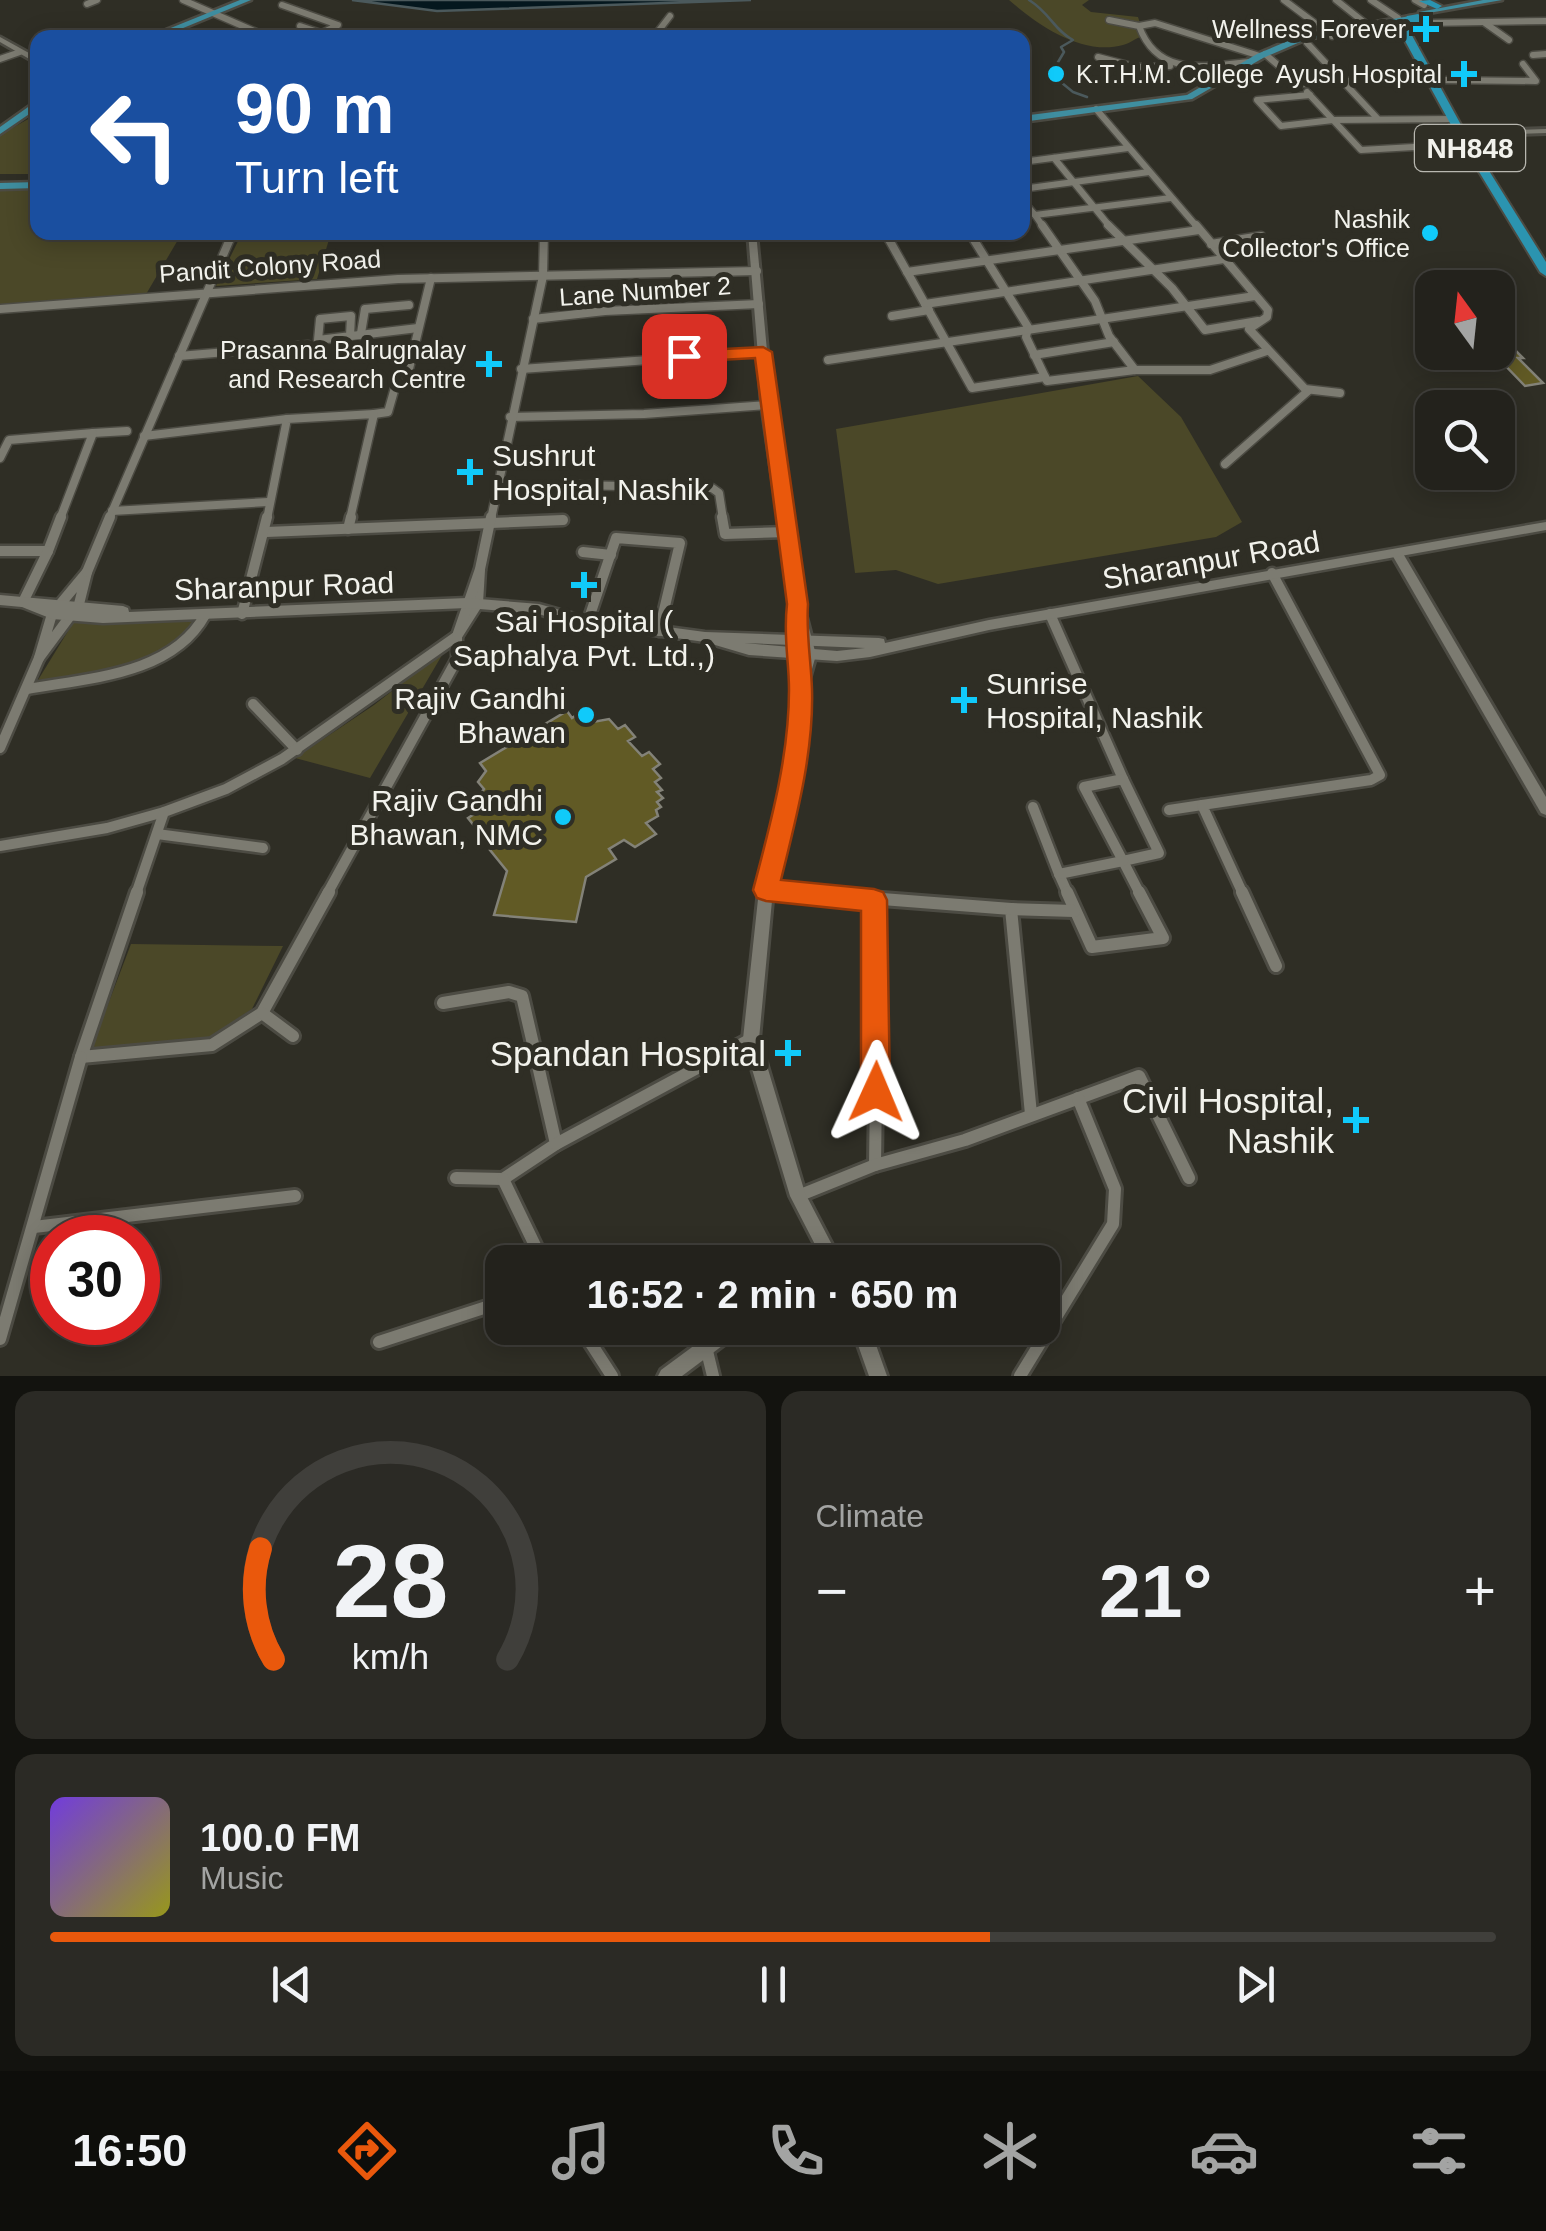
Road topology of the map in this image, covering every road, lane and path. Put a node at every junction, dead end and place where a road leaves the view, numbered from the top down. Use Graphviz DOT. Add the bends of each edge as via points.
graph roads {
  1 [pos="96,0"];
  2 [pos="183,0"];
  3 [pos="248,0"];
  4 [pos="258,0"];
  5 [pos="1284,0"];
  6 [pos="1336,0"];
  7 [pos="1371,0"];
  8 [pos="1498,0"];
  9 [pos="87,4"];
  10 [pos="282,5"];
  11 [pos="1437,6"];
  12 [pos="218,13"];
  13 [pos="1415,15"];
  14 [pos="670,16"];
  15 [pos="1109,20"];
  16 [pos="1546,20"];
  17 [pos="1365,23"];
  18 [pos="1484,23"];
  19 [pos="300,26"];
  20 [pos="1139,26"];
  21 [pos="172,30"];
  22 [pos="180,30"];
  23 [pos="252,30"];
  24 [pos="312,30"];
  25 [pos="327,30"];
  26 [pos="659,30"];
  27 [pos="1329,33"];
  28 [pos="0,40"];
  29 [pos="1509,40"];
  30 [pos="1308,44"];
  31 [pos="20,52"];
  32 [pos="1546,54"];
  33 [pos="3,55"];
  34 [pos="1533,55"];
  35 [pos="1266,56"];
  36 [pos="1098,57"];
  37 [pos="30,58"];
  38 [pos="1250,62"];
  39 [pos="1523,64"];
  40 [pos="1179,65"];
  41 [pos="30,67"];
  42 [pos="1341,80"];
  43 [pos="1436,81"];
  44 [pos="1300,84"];
  45 [pos="1310,95"];
  46 [pos="30,101"];
  47 [pos="30,109"];
  48 [pos="1098,112"];
  49 [pos="1377,118"];
  50 [pos="1452,118"];
  51 [pos="1333,120"];
  52 [pos="1030,121"];
  53 [pos="0,123"];
  54 [pos="0,131"];
  55 [pos="1546,131"];
  56 [pos="1466,137"];
  57 [pos="1128,148"];
  58 [pos="1054,158"];
  59 [pos="1030,161"];
  60 [pos="1149,172"];
  61 [pos="0,182"];
  62 [pos="30,182"];
  63 [pos="1073,182"];
  64 [pos="1030,188"];
  65 [pos="1171,198"];
  66 [pos="1094,208"];
  67 [pos="1030,210"];
  68 [pos="1030,216"];
  69 [pos="1035,216"];
  70 [pos="1198,230"];
  71 [pos="1261,236"];
  72 [pos="230,240"];
  73 [pos="544,240"];
  74 [pos="753,240"];
  75 [pos="889,240"];
  76 [pos="973,240"];
  77 [pos="1122,242"];
  78 [pos="1211,244"];
  79 [pos="1060,250"];
  80 [pos="1546,252"];
  81 [pos="1224,260"];
  82 [pos="987,262"];
  83 [pos="757,271"];
  84 [pos="1151,271"];
  85 [pos="907,272"];
  86 [pos="1546,272"];
  87 [pos="543,276"];
  88 [pos="431,278"];
  89 [pos="1082,282"];
  90 [pos="208,292"];
  91 [pos="1006,293"];
  92 [pos="1256,296"];
  93 [pos="759,304"];
  94 [pos="927,307"];
  95 [pos="1184,307"];
  96 [pos="0,309"];
  97 [pos="892,316"];
  98 [pos="533,319"];
  99 [pos="1102,320"];
  100 [pos="1264,320"];
  101 [pos="416,324"];
  102 [pos="1027,332"];
  103 [pos="361,333"];
  104 [pos="350,336"];
  105 [pos="946,342"];
  106 [pos="1114,342"];
  107 [pos="308,346"];
  108 [pos="1268,351"];
  109 [pos="763,352"];
  110 [pos="1034,355"];
  111 [pos="179,356"];
  112 [pos="828,360"];
  113 [pos="522,370"];
  114 [pos="1135,370"];
  115 [pos="406,377"];
  116 [pos="1045,377"];
  117 [pos="396,384"];
  118 [pos="1308,391"];
  119 [pos="1340,393"];
  120 [pos="768,404"];
  121 [pos="374,414"];
  122 [pos="510,417"];
  123 [pos="287,420"];
  124 [pos="127,431"];
  125 [pos="93,433"];
  126 [pos="144,436"];
  127 [pos="0,458"];
  128 [pos="1225,464"];
  129 [pos="575,486"];
  130 [pos="268,502"];
  131 [pos="112,512"];
  132 [pos="563,520"];
  133 [pos="487,524"];
  134 [pos="1546,528"];
  135 [pos="348,529"];
  136 [pos="1528,530"];
  137 [pos="266,532"];
  138 [pos="787,532"];
  139 [pos="0,551"];
  140 [pos="48,552"];
  141 [pos="583,552"];
  142 [pos="1397,553"];
  143 [pos="611,555"];
  144 [pos="87,572"];
  145 [pos="1272,573"];
  146 [pos="0,600"];
  147 [pos="22,602"];
  148 [pos="470,607"];
  149 [pos="56,608"];
  150 [pos="75,610"];
  151 [pos="205,614"];
  152 [pos="242,614"];
  153 [pos="1050,614"];
  154 [pos="588,620"];
  155 [pos="659,631"];
  156 [pos="457,636"];
  157 [pos="776,646"];
  158 [pos="801,648"];
  159 [pos="829,649"];
  160 [pos="39,658"];
  161 [pos="26,689"];
  162 [pos="254,704"];
  163 [pos="0,748"];
  164 [pos="297,750"];
  165 [pos="1123,779"];
  166 [pos="1202,805"];
  167 [pos="1032,807"];
  168 [pos="1546,809"];
  169 [pos="1170,810"];
  170 [pos="164,812"];
  171 [pos="157,834"];
  172 [pos="0,846"];
  173 [pos="264,848"];
  174 [pos="1123,861"];
  175 [pos="1060,874"];
  176 [pos="766,890"];
  177 [pos="874,900"];
  178 [pos="1011,908"];
  179 [pos="1074,912"];
  180 [pos="1276,966"];
  181 [pos="444,1003"];
  182 [pos="262,1013"];
  183 [pos="293,1036"];
  184 [pos="751,1038"];
  185 [pos="81,1057"];
  186 [pos="1078,1098"];
  187 [pos="1032,1114"];
  188 [pos="556,1144"];
  189 [pos="875,1165"];
  190 [pos="456,1178"];
  191 [pos="1190,1178"];
  192 [pos="503,1179"];
  193 [pos="295,1196"];
  194 [pos="798,1196"];
  195 [pos="38,1215"];
  196 [pos="140,1215"];
  197 [pos="30,1241"];
  198 [pos="535,1245"];
  199 [pos="820,1245"];
  200 [pos="485,1308"];
  201 [pos="0,1339"];
  202 [pos="379,1342"];
  203 [pos="592,1345"];
  204 [pos="868,1345"];
  205 [pos="706,1346"];
  206 [pos="612,1376"];
  207 [pos="667,1376"];
  208 [pos="713,1376"];
  209 [pos="878,1376"];
  210 [pos="1020,1376"];
  1 -- 9 [label="street"];
  2 -- 12 [label="street"];
  3 -- 12 [label="main road"];
  4 -- 12 [label="main road"];
  5 -- 27 [label="street"];
  6 -- 17 [label="street"];
  7 -- 13 [label="street"];
  8 -- 11 [label="main road"];
  10 -- 25 [label="street" via="338,25"];
  11 -- 13 [label="highway"];
  12 -- 21 [label="main road"];
  12 -- 22 [label="main road"];
  12 -- 23 [label="street"];
  13 -- 17 [label="main road"];
  13 -- 18 [label="street"];
  13 -- 27 [label="main road"];
  13 -- 43 [label="highway, NH848"];
  14 -- 26 [label="street"];
  15 -- 20 [label="street"];
  16 -- 18 [label="street"];
  17 -- 27 [label="main road"];
  18 -- 29 [label="street"];
  19 -- 24 [label="street"];
  20 -- 35 [label="street" via="1155,24"];
  20 -- 40 [label="street" via="1152,52"];
  27 -- 30 [label="main road"];
  27 -- 35 [label="main road"];
  28 -- 31 [label="main road"];
  30 -- 35 [label="main road"];
  30 -- 42 [label="street"];
  31 -- 33 [label="street"];
  31 -- 37 [label="main road"];
  32 -- 34 [label="street"];
  33 -- 41 [label="main road"];
  35 -- 38 [label="main road"];
  35 -- 44 [label="street"];
  35 -- 48 [label="main road" via="1215,93 1190,102"];
  36 -- 40 [label="street" via="1136,67"];
  38 -- 40 [label="street"];
  38 -- 48 [label="main road" via="1190,97"];
  39 -- 43 [label="street" via="1536,80"];
  42 -- 43 [label="street"];
  42 -- 44 [label="street"];
  42 -- 49 [label="street"];
  43 -- 50 [label="highway, NH848"];
  43 -- 56 [label="highway, NH848"];
  44 -- 45 [label="street"];
  45 -- 51 [label="street"];
  45 -- 51 [label="street" via="1257,100 1281,126"];
  46 -- 53 [label="main road"];
  47 -- 54 [label="main road"];
  48 -- 52 [label="main road"];
  48 -- 57 [label="street"];
  49 -- 50 [label="street"];
  49 -- 51 [label="street"];
  50 -- 56 [label="highway, NH848"];
  51 -- 56 [label="street" via="1360,150"];
  55 -- 56 [label="street"];
  56 -- 80 [label="highway, NH848"];
  56 -- 86 [label="highway, NH848"];
  57 -- 58 [label="street"];
  57 -- 60 [label="street"];
  58 -- 59 [label="street"];
  58 -- 63 [label="street"];
  60 -- 63 [label="street"];
  60 -- 65 [label="street"];
  61 -- 62 [label="main road"];
  63 -- 64 [label="street"];
  63 -- 66 [label="street"];
  65 -- 66 [label="street"];
  65 -- 70 [label="street"];
  66 -- 69 [label="street"];
  66 -- 77 [label="street"];
  67 -- 69 [label="street"];
  68 -- 69 [label="street"];
  69 -- 79 [label="street"];
  70 -- 77 [label="street"];
  70 -- 78 [label="street"];
  71 -- 78 [label="street"];
  72 -- 90 [label="street"];
  73 -- 87 [label="street"];
  74 -- 83 [label="street"];
  75 -- 85 [label="street"];
  76 -- 82 [label="street"];
  77 -- 79 [label="street"];
  77 -- 84 [label="street"];
  78 -- 81 [label="street"];
  79 -- 82 [label="street"];
  79 -- 89 [label="street"];
  81 -- 84 [label="street"];
  81 -- 92 [label="street"];
  82 -- 85 [label="street"];
  82 -- 91 [label="street"];
  83 -- 87 [label="street, Pandit Colony Road"];
  83 -- 93 [label="street"];
  84 -- 89 [label="street"];
  84 -- 95 [label="street"];
  85 -- 94 [label="street"];
  87 -- 88 [label="street, Pandit Colony Road"];
  87 -- 98 [label="street"];
  88 -- 90 [label="street, Pandit Colony Road"];
  88 -- 101 [label="street"];
  89 -- 91 [label="street"];
  89 -- 99 [label="street"];
  90 -- 96 [label="street, Pandit Colony Road"];
  90 -- 111 [label="street"];
  91 -- 94 [label="street"];
  91 -- 102 [label="street"];
  92 -- 95 [label="street"];
  92 -- 100 [label="street" via="1268,310"];
  93 -- 98 [label="street, Lane Number 2"];
  93 -- 109 [label="street"];
  94 -- 97 [label="street"];
  94 -- 105 [label="street"];
  95 -- 99 [label="street"];
  95 -- 100 [label="street" via="1205,330"];
  98 -- 113 [label="street"];
  99 -- 102 [label="street"];
  99 -- 106 [label="street"];
  100 -- 108 [label="street" via="1250,329"];
  101 -- 103 [label="street"];
  101 -- 103 [label="street" via="412,305 364,310"];
  101 -- 115 [label="street"];
  102 -- 105 [label="street"];
  102 -- 110 [label="street"];
  103 -- 104 [label="street"];
  104 -- 104 [label="street" via="351,316 320,319 318,340"];
  105 -- 112 [label="street"];
  105 -- 116 [label="street" via="972,388"];
  106 -- 110 [label="street"];
  106 -- 114 [label="street"];
  107 -- 111 [label="street"];
  108 -- 114 [label="street" via="1210,370"];
  108 -- 118 [label="street"];
  109 -- 113 [label="street"];
  109 -- 120 [label="street"];
  110 -- 116 [label="street"];
  111 -- 126 [label="street"];
  113 -- 122 [label="street"];
  114 -- 116 [label="street"];
  117 -- 121 [label="street" via="388,412"];
  118 -- 119 [label="street"];
  118 -- 128 [label="street"];
  120 -- 122 [label="street"];
  120 -- 138 [label="street"];
  121 -- 123 [label="street"];
  121 -- 135 [label="street"];
  122 -- 133 [label="street"];
  123 -- 126 [label="street"];
  123 -- 130 [label="street"];
  124 -- 125 [label="street"];
  125 -- 127 [label="street" via="9,440"];
  125 -- 140 [label="street"];
  126 -- 131 [label="street"];
  129 -- 138 [label="street" via="712,488 719,493 725,534"];
  130 -- 131 [label="street"];
  130 -- 137 [label="street"];
  131 -- 144 [label="street"];
  132 -- 133 [label="street"];
  133 -- 135 [label="street"];
  133 -- 148 [label="street"];
  134 -- 136 [label="main road, Sharanpur Road"];
  135 -- 137 [label="street"];
  136 -- 142 [label="main road, Sharanpur Road"];
  137 -- 152 [label="street"];
  138 -- 158 [label="street"];
  139 -- 140 [label="street"];
  140 -- 147 [label="street"];
  141 -- 143 [label="street"];
  142 -- 145 [label="main road, Sharanpur Road"];
  142 -- 168 [label="street"];
  143 -- 154 [label="street"];
  143 -- 155 [label="street" via="616,538 680,542"];
  144 -- 149 [label="street"];
  144 -- 150 [label="street"];
  145 -- 153 [label="main road, Sharanpur Road"];
  145 -- 166 [label="street" via="1380,774"];
  146 -- 147 [label="main road, Sharanpur Road"];
  147 -- 149 [label="main road, Sharanpur Road"];
  148 -- 152 [label="main road, Sharanpur Road"];
  148 -- 154 [label="main road, Sharanpur Road"];
  148 -- 156 [label="street"];
  149 -- 150 [label="main road, Sharanpur Road"];
  149 -- 160 [label="street"];
  150 -- 151 [label="main road, Sharanpur Road"];
  150 -- 160 [label="street"];
  151 -- 152 [label="main road, Sharanpur Road"];
  151 -- 161 [label="street" via="191,640 159,656"];
  153 -- 159 [label="main road, Sharanpur Road" via="870,652"];
  153 -- 165 [label="street"];
  154 -- 155 [label="main road, Sharanpur Road"];
  155 -- 157 [label="main road, Sharanpur Road" via="749,650"];
  156 -- 164 [label="street"];
  156 -- 182 [label="street" via="459,650 446,682"];
  157 -- 158 [label="main road, Sharanpur Road"];
  157 -- 158 [label="street"];
  158 -- 159 [label="main road, Sharanpur Road"];
  158 -- 159 [label="street"];
  158 -- 176 [label="street" via="788,800"];
  160 -- 161 [label="street"];
  161 -- 163 [label="street"];
  162 -- 164 [label="street"];
  164 -- 170 [label="street" via="226,789"];
  165 -- 174 [label="street" via="1159,854"];
  165 -- 174 [label="street" via="1084,787"];
  166 -- 169 [label="street"];
  166 -- 180 [label="street"];
  167 -- 175 [label="street"];
  170 -- 171 [label="street"];
  170 -- 172 [label="street"];
  171 -- 173 [label="street"];
  171 -- 185 [label="street"];
  174 -- 175 [label="street"];
  174 -- 179 [label="street" via="1163,938 1092,947"];
  175 -- 179 [label="street"];
  176 -- 177 [label="street"];
  176 -- 184 [label="street"];
  177 -- 178 [label="street"];
  177 -- 189 [label="street"];
  178 -- 179 [label="street"];
  178 -- 187 [label="street"];
  181 -- 188 [label="street" via="510,992 522,996"];
  182 -- 183 [label="street"];
  182 -- 185 [label="street" via="212,1045"];
  184 -- 188 [label="street"];
  184 -- 194 [label="street"];
  185 -- 195 [label="street"];
  186 -- 187 [label="street"];
  186 -- 191 [label="street" via="1139,1076"];
  186 -- 210 [label="street" via="1114,1189 1114,1224"];
  187 -- 189 [label="street"];
  188 -- 192 [label="street"];
  189 -- 194 [label="street"];
  190 -- 192 [label="street"];
  192 -- 198 [label="street"];
  193 -- 196 [label="street"];
  194 -- 199 [label="street"];
  197 -- 201 [label="street"];
  200 -- 202 [label="street"];
  203 -- 206 [label="street"];
  204 -- 209 [label="street"];
  205 -- 207 [label="street"];
  205 -- 208 [label="street"];
}
